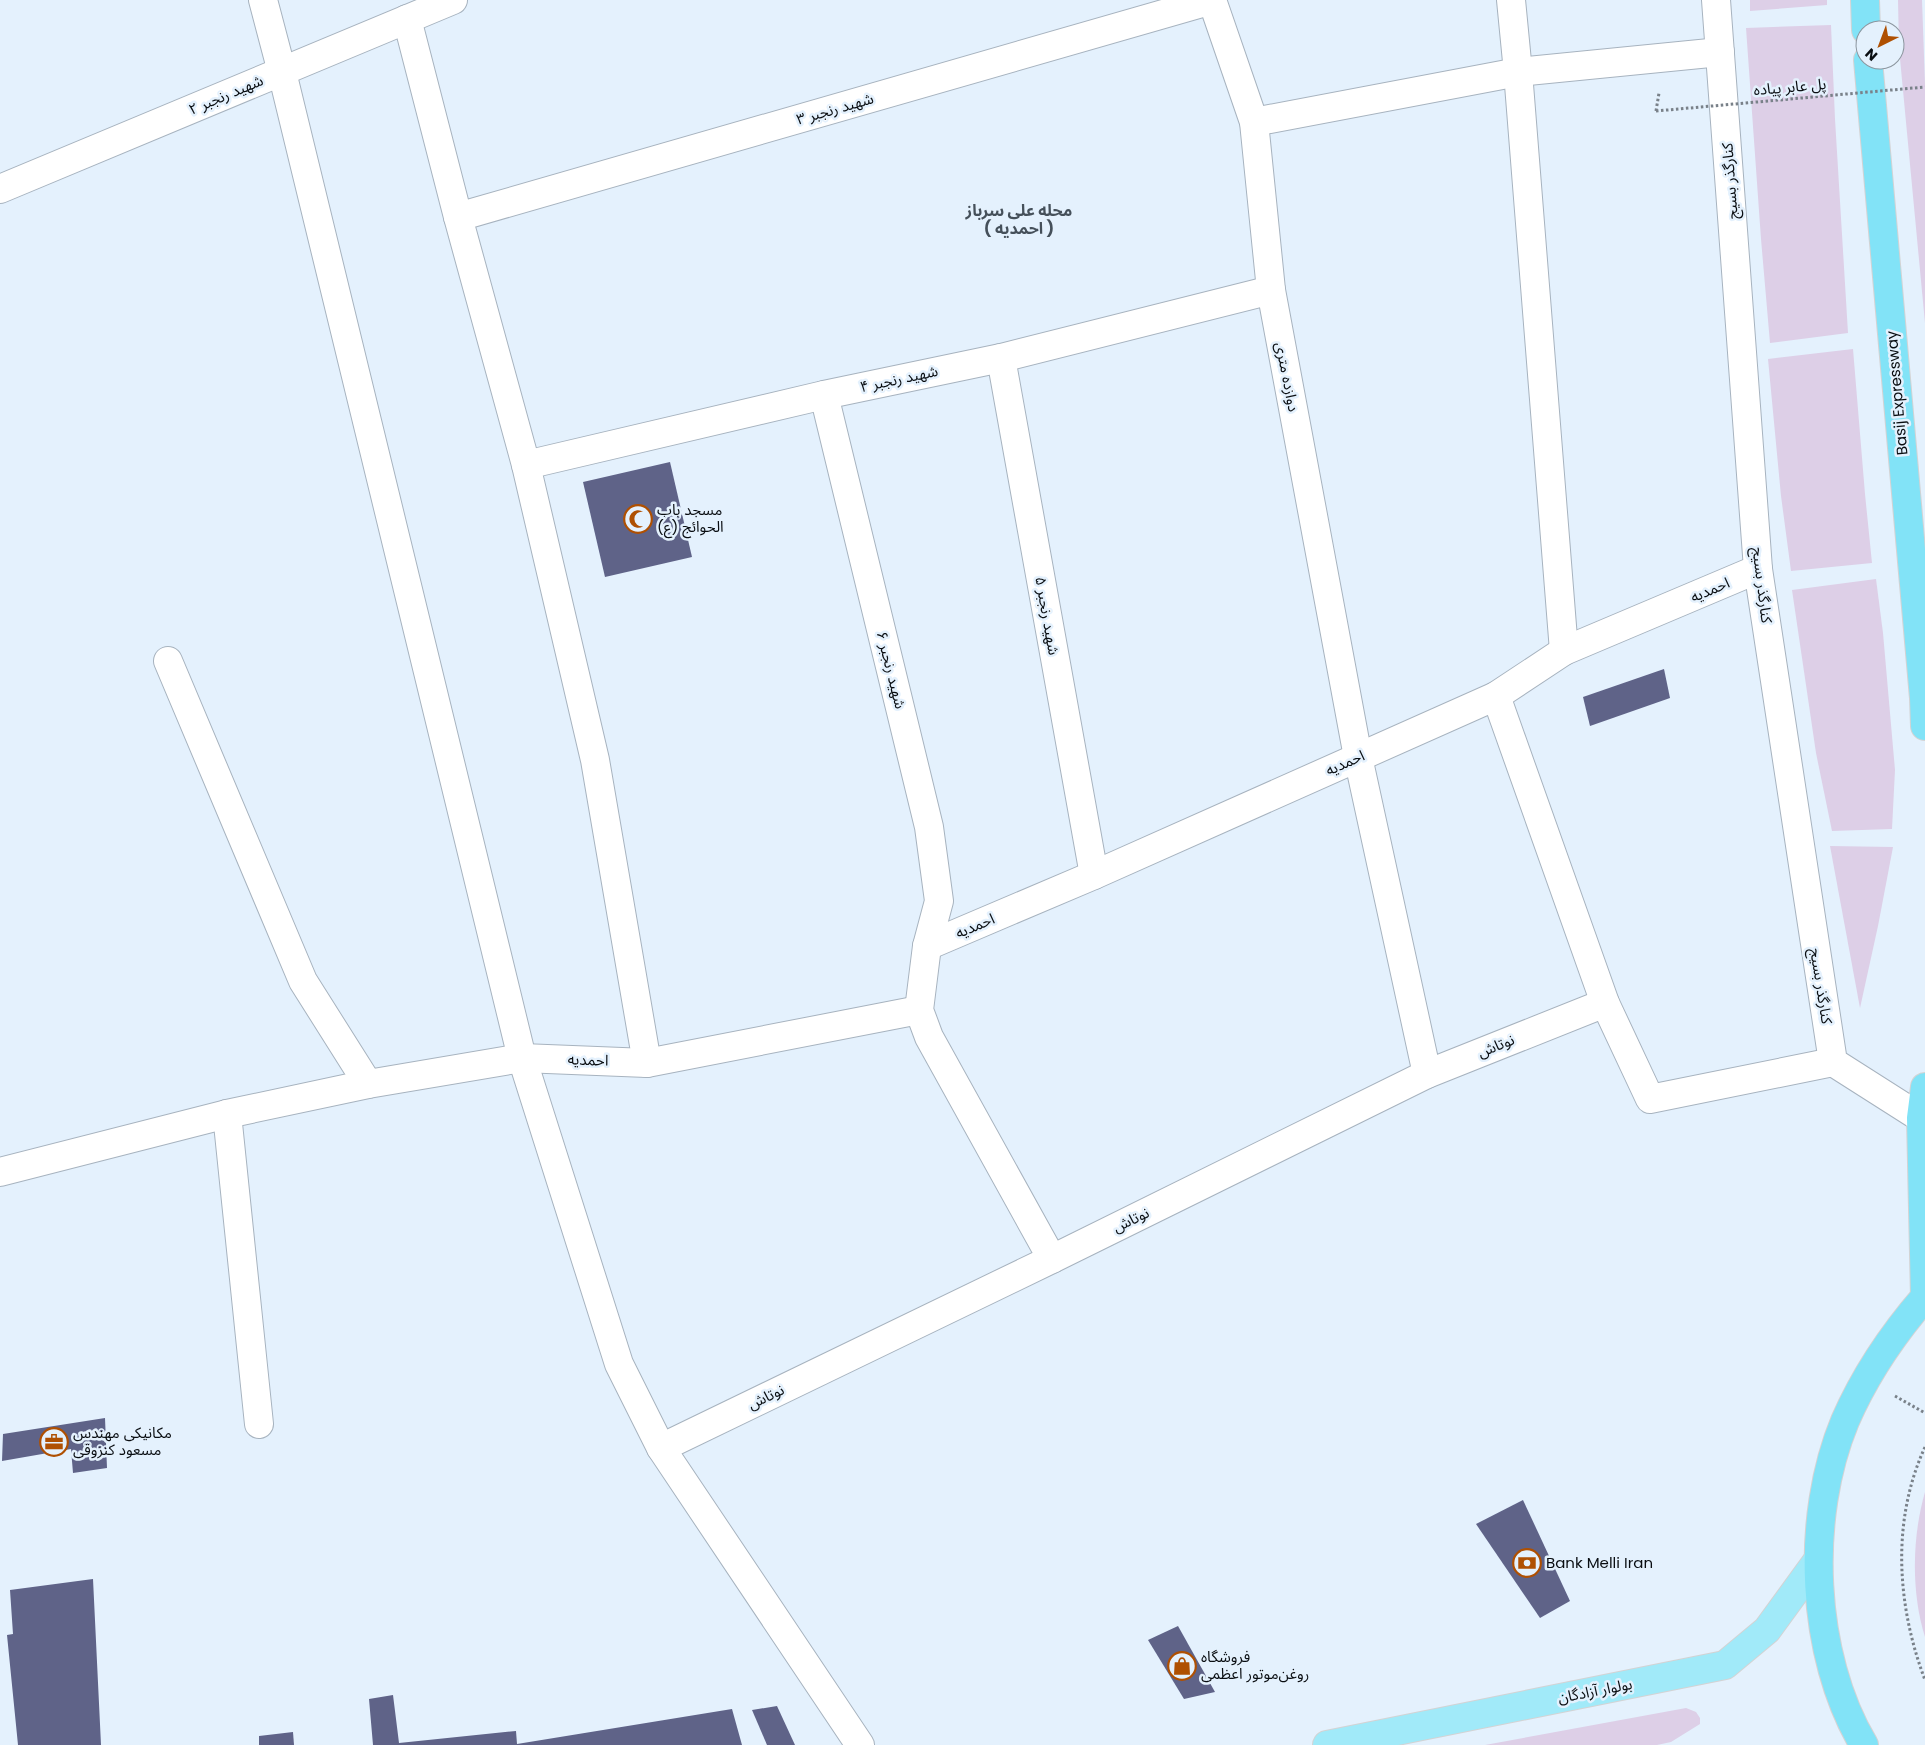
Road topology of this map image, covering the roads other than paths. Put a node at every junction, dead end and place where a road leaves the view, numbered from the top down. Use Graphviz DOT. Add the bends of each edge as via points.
graph roads {
  1 [pos="263,0"];
  2 [pos="452,0"];
  3 [pos="1212,0"];
  4 [pos="1511,0"];
  5 [pos="1716,0"];
  6 [pos="1865,0"];
  7 [pos="407,19"];
  8 [pos="1866,20"];
  9 [pos="1720,52"];
  10 [pos="1869,70"];
  11 [pos="282,72"];
  12 [pos="1518,72"];
  13 [pos="1254,122"];
  14 [pos="0,189"];
  15 [pos="458,217"];
  16 [pos="1271,290"];
  17 [pos="1000,358"];
  18 [pos="824,395"];
  19 [pos="526,466"];
  20 [pos="1758,569"];
  21 [pos="1564,651"];
  22 [pos="168,661"];
  23 [pos="1496,696"];
  24 [pos="1925,726"];
  25 [pos="1358,758"];
  26 [pos="1094,875"];
  27 [pos="926,946"];
  28 [pos="1605,1003"];
  29 [pos="919,1010"];
  30 [pos="522,1058"];
  31 [pos="1833,1062"];
  32 [pos="647,1063"];
  33 [pos="1427,1074"];
  34 [pos="368,1084"];
  35 [pos="1925,1087"];
  36 [pos="227,1114"];
  37 [pos="1921,1118"];
  38 [pos="0,1172"];
  39 [pos="1052,1259"];
  40 [pos="1925,1298"];
  41 [pos="259,1424"];
  42 [pos="661,1448"];
  43 [pos="1818,1560"];
  44 [pos="860,1745"];
  45 [pos="1327,1745"];
  46 [pos="1864,1745"];
  1 -- 11 [label="street"];
  2 -- 7 [label="street, ۲ شهید رنجبر"];
  3 -- 13 [label="street, دوازده متری"];
  3 -- 15 [label="street, شهید رنجبر ۳"];
  4 -- 12 [label="street"];
  5 -- 9 [label="street, کنارگذر بسیج"];
  6 -- 8 [label="highway"];
  7 -- 11 [label="street, ۲ شهید رنجبر"];
  7 -- 15 [label="street"];
  9 -- 12 [label="street"];
  9 -- 20 [label="street, کنارگذر بسیج"];
  10 -- 24 [label="highway, Basij Expressway"];
  11 -- 14 [label="street, ۲ شهید رنجبر"];
  11 -- 30 [label="street"];
  12 -- 13 [label="street"];
  12 -- 21 [label="street"];
  13 -- 16 [label="street, دوازده متری"];
  15 -- 19 [label="street"];
  16 -- 17 [label="street, شهید رنجبر ۴"];
  16 -- 25 [label="street, دوازده متری"];
  17 -- 18 [label="street, شهید رنجبر ۴"];
  17 -- 26 [label="street, شهید رنجبر ۵"];
  18 -- 19 [label="street, شهید رنجبر ۴"];
  18 -- 27 [label="street, شهید رنجبر ۶" via="929,827 939,901"];
  19 -- 32 [label="street" via="595,760"];
  20 -- 21 [label="street, احمدیه"];
  20 -- 31 [label="street, کنارگذر بسیج"];
  21 -- 23 [label="street, احمدیه"];
  22 -- 34 [label="street" via="303,981"];
  23 -- 25 [label="street, احمدیه"];
  23 -- 28 [label="street"];
  25 -- 26 [label="street, احمدیه"];
  25 -- 33 [label="street, دوازده متری"];
  26 -- 27 [label="street, احمدیه"];
  27 -- 29 [label="street, شهید رنجبر ۶"];
  28 -- 31 [label="street" via="1650,1099"];
  28 -- 33 [label="street, نوتاش"];
  29 -- 32 [label="street, احمدیه"];
  29 -- 39 [label="street" via="929,1037"];
  30 -- 32 [label="street, احمدیه"];
  30 -- 34 [label="street, احمدیه"];
  30 -- 42 [label="street" via="618,1364"];
  31 -- 37 [label="street"];
  33 -- 39 [label="street, نوتاش"];
  34 -- 36 [label="street, احمدیه"];
  35 -- 37 [label="highway"];
  36 -- 38 [label="street, احمدیه"];
  36 -- 41 [label="street"];
  37 -- 40 [label="highway"];
  39 -- 42 [label="street, نوتاش"];
  40 -- 43 [label="highway" via="1892,1337 1865,1380 1845,1422 1830,1467"];
  42 -- 44 [label="street"];
  43 -- 45 [label="main road, بولوار آزادگان" via="1767,1630 1725,1665"];
  43 -- 46 [label="highway" via="1821,1607 1829,1653 1842,1698"];
}
